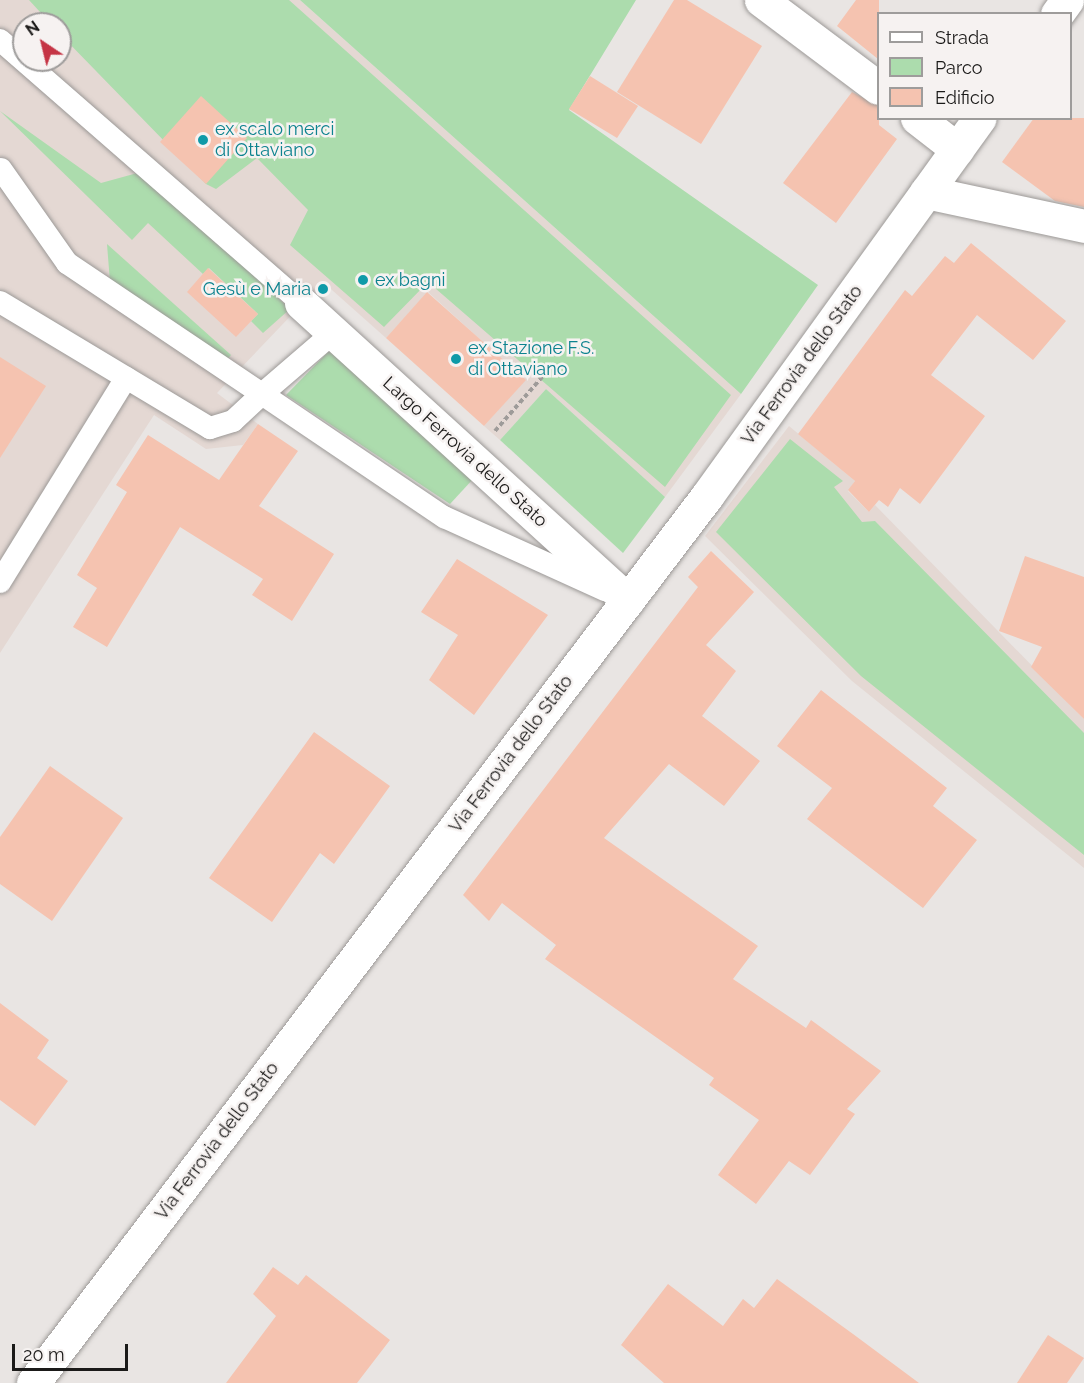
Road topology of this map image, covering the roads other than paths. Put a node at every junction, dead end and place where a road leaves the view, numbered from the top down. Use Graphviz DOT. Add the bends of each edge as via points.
graph roads {
  1 [pos="761,0"];
  2 [pos="0,40"];
  3 [pos="877,87"];
  4 [pos="920,120"];
  5 [pos="979,120"];
  6 [pos="957,149"];
  7 [pos="1,169"];
  8 [pos="926,192"];
  9 [pos="1084,226"];
  10 [pos="0,302"];
  11 [pos="302,303"];
  12 [pos="334,332"];
  13 [pos="126,378"];
  14 [pos="262,394"];
  15 [pos="0,582"];
  16 [pos="628,601"];
  17 [pos="33,1383"];
  1 -- 3 [label="main road"];
  2 -- 11 [label="lane"];
  4 -- 6 [label="main road"];
  5 -- 6 [label="main road, Via Ferrovia dello Stato"];
  6 -- 8 [label="main road, Via Ferrovia dello Stato"];
  7 -- 14 [label="lane" via="67,263"];
  8 -- 9 [label="main road"];
  8 -- 16 [label="main road, Via Ferrovia dello Stato"];
  10 -- 13 [label="lane"];
  11 -- 12 [label="main road, Largo Ferrovia dello Stato"];
  12 -- 14 [label="lane"];
  12 -- 16 [label="main road, Largo Ferrovia dello Stato"];
  13 -- 14 [label="lane" via="210,428 233,421"];
  13 -- 15 [label="lane"];
  14 -- 16 [label="lane" via="444,518"];
  16 -- 17 [label="main road, Via Ferrovia dello Stato"];
}
